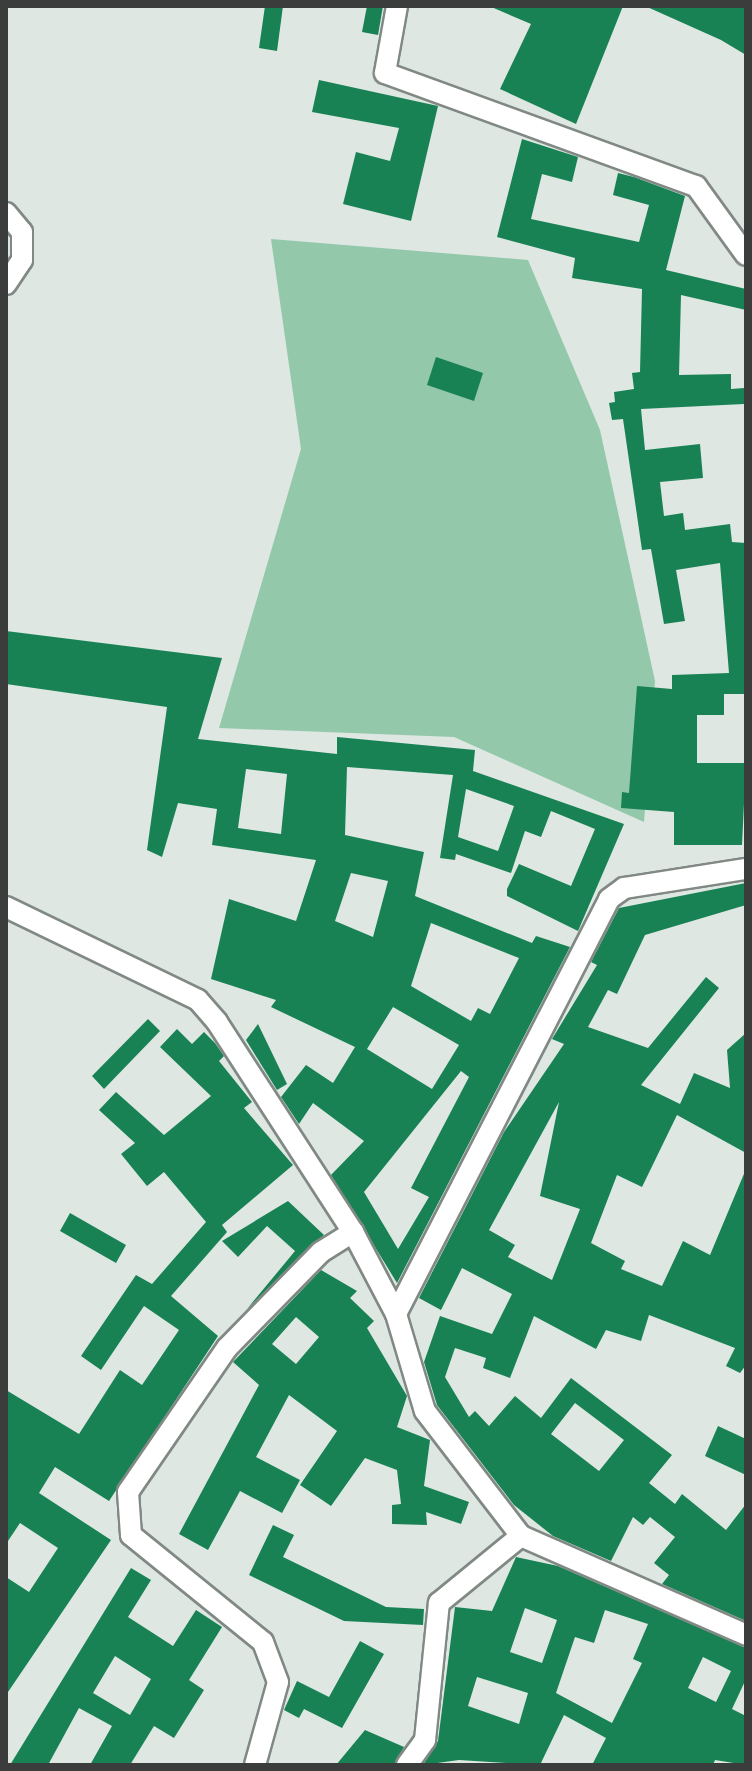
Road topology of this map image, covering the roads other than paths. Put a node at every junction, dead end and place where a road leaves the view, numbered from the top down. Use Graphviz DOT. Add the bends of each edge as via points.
graph roads {
  1 [pos="397,6"];
  2 [pos="6,213"];
  3 [pos="746,255"];
  4 [pos="6,284"];
  5 [pos="746,869"];
  6 [pos="6,907"];
  7 [pos="353,1232"];
  8 [pos="396,1314"];
  9 [pos="521,1536"];
  10 [pos="746,1635"];
  11 [pos="255,1765"];
  12 [pos="407,1765"];
  1 -- 3 [label="street" via="385,73 696,186"];
  2 -- 4 [label="street" via="22,232 22,260"];
  5 -- 8 [label="street" via="624,888 609,899"];
  6 -- 7 [label="street" via="198,1000 265,1089"];
  7 -- 8 [label="street"];
  7 -- 11 [label="street" via="321,1252 227,1348 128,1492 131,1535 263,1642 278,1682"];
  8 -- 9 [label="street" via="425,1411"];
  9 -- 10 [label="street"];
  9 -- 12 [label="street" via="439,1603 425,1740"];
}
